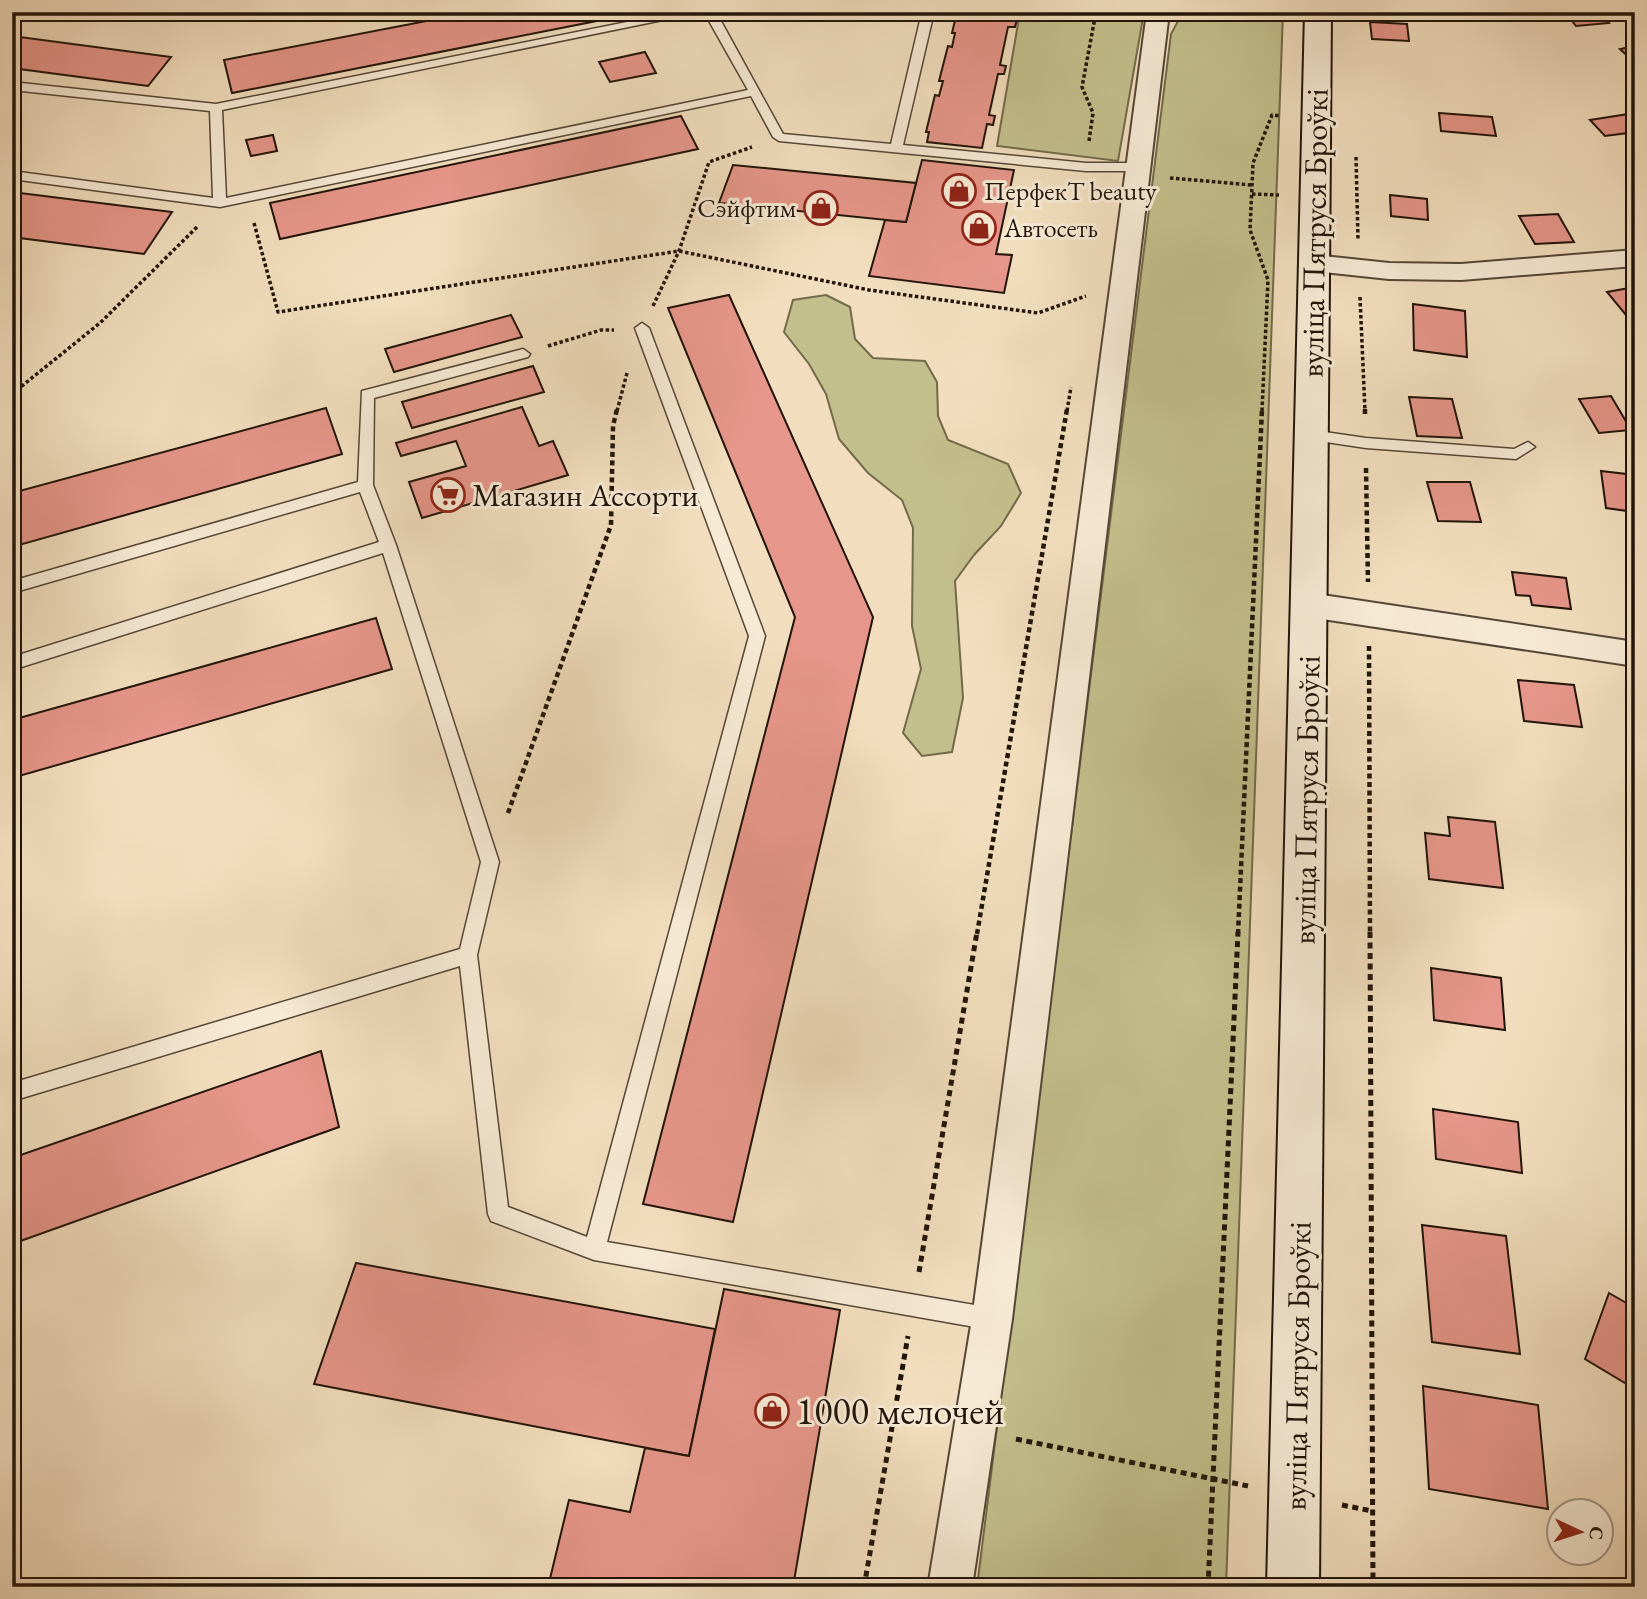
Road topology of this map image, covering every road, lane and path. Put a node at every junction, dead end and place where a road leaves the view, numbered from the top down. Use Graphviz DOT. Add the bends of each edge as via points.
graph roads {
  1 [pos="696,12"];
  2 [pos="710,12"];
  3 [pos="928,12"];
  4 [pos="1096,12"];
  5 [pos="1158,12"];
  6 [pos="1318,12"];
  7 [pos="12,86"];
  8 [pos="755,92"];
  9 [pos="216,108"];
  10 [pos="1316,120"];
  11 [pos="779,137"];
  12 [pos="896,148"];
  13 [pos="1355,150"];
  14 [pos="1086,167"];
  15 [pos="1137,171"];
  16 [pos="12,175"];
  17 [pos="1252,185"];
  18 [pos="246,195"];
  19 [pos="220,203"];
  20 [pos="680,251"];
  21 [pos="1635,258"];
  22 [pos="1314,263"];
  23 [pos="1359,269"];
  24 [pos="1088,285"];
  25 [pos="642,328"];
  26 [pos="523,354"];
  27 [pos="1072,379"];
  28 [pos="12,394"];
  29 [pos="1311,435"];
  30 [pos="1366,443"];
  31 [pos="1528,447"];
  32 [pos="365,485"];
  33 [pos="388,545"];
  34 [pos="12,587"];
  35 [pos="1309,605"];
  36 [pos="1368,615"];
  37 [pos="1635,654"];
  38 [pos="12,664"];
  39 [pos="490,862"];
  40 [pos="468,955"];
  41 [pos="12,1092"];
  42 [pos="594,1250"];
  43 [pos="913,1305"];
  44 [pos="992,1319"];
  45 [pos="975,1431"];
  46 [pos="1213,1479"];
  47 [pos="1295,1495"];
  48 [pos="1372,1511"];
  49 [pos="864,1587"];
  50 [pos="950,1587"];
  51 [pos="1208,1587"];
  52 [pos="1293,1587"];
  53 [pos="1373,1587"];
  1 -- 9 [label="lane"];
  2 -- 8 [label="lane"];
  3 -- 12 [label="lane"];
  4 -- 14 [label="path" via="1082,87 1093,113"];
  5 -- 15 [label="street"];
  6 -- 10 [label="main road, вуліца Пятруся Броўкі"];
  7 -- 9 [label="lane"];
  8 -- 11 [label="lane"];
  8 -- 18 [label="lane"];
  9 -- 19 [label="lane"];
  10 -- 17 [label="path" via="1272,115 1253,163"];
  10 -- 22 [label="main road, вуліца Пятруся Броўкі"];
  11 -- 12 [label="lane"];
  11 -- 20 [label="path" via="709,162"];
  12 -- 14 [label="lane"];
  13 -- 23 [label="path"];
  14 -- 15 [label="lane"];
  15 -- 17 [label="path"];
  15 -- 44 [label="street"];
  16 -- 19 [label="lane"];
  17 -- 46 [label="path" via="1250,230 1268,280"];
  18 -- 19 [label="lane"];
  18 -- 20 [label="path" via="278,312"];
  19 -- 28 [label="path" via="100,323"];
  20 -- 24 [label="path" via="869,289 1038,313 1086,298"];
  20 -- 25 [label="path"];
  21 -- 23 [label="street" via="1461,272"];
  22 -- 23 [label="street"];
  22 -- 29 [label="main road, вуліца Пятруся Броўкі"];
  23 -- 30 [label="path"];
  25 -- 26 [label="path" via="601,330"];
  25 -- 39 [label="path" via="613,426 611,525"];
  25 -- 42 [label="lane" via="757,636"];
  26 -- 32 [label="lane" via="367,395"];
  27 -- 43 [label="path"];
  29 -- 30 [label="lane"];
  29 -- 35 [label="main road, вуліца Пятруся Броўкі"];
  30 -- 31 [label="lane" via="1516,454"];
  30 -- 36 [label="path"];
  32 -- 33 [label="lane"];
  32 -- 34 [label="lane"];
  33 -- 38 [label="lane"];
  33 -- 39 [label="lane"];
  35 -- 36 [label="street"];
  35 -- 47 [label="main road, вуліца Пятруся Броўкі"];
  36 -- 37 [label="street"];
  36 -- 48 [label="path"];
  39 -- 40 [label="lane"];
  40 -- 41 [label="lane"];
  40 -- 42 [label="lane" via="498,1214"];
  42 -- 43 [label="lane"];
  43 -- 44 [label="lane"];
  43 -- 49 [label="path"];
  44 -- 45 [label="street"];
  45 -- 46 [label="path"];
  45 -- 50 [label="street"];
  46 -- 47 [label="path"];
  46 -- 51 [label="path"];
  47 -- 48 [label="path"];
  47 -- 52 [label="main road, вуліца Пятруся Броўкі"];
  48 -- 53 [label="path"];
}
